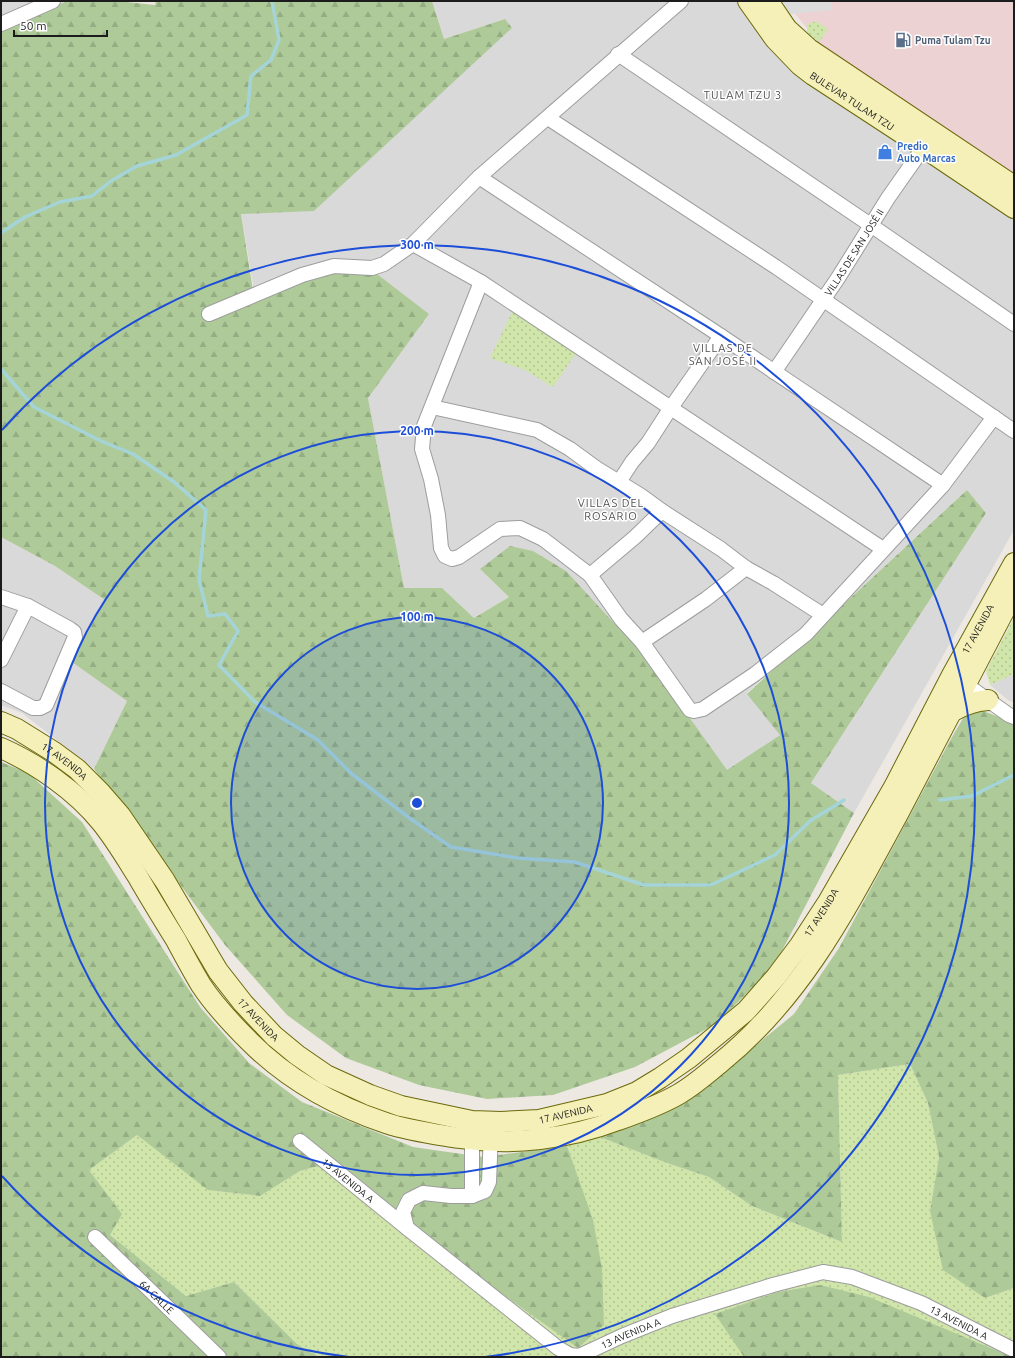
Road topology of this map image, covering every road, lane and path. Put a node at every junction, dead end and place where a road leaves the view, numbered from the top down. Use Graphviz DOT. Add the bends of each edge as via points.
graph roads {
  1 [pos="53,1"];
  2 [pos="680,1"];
  3 [pos="748,1"];
  4 [pos="768,1"];
  5 [pos="1,24"];
  6 [pos="618,54"];
  7 [pos="890,114"];
  8 [pos="548,118"];
  9 [pos="929,140"];
  10 [pos="479,177"];
  11 [pos="1014,186"];
  12 [pos="1014,208"];
  13 [pos="872,226"];
  14 [pos="413,244"];
  15 [pos="481,282"];
  16 [pos="823,300"];
  17 [pos="209,314"];
  18 [pos="1014,324"];
  19 [pos="722,336"];
  20 [pos="774,372"];
  21 [pos="432,406"];
  22 [pos="670,409"];
  23 [pos="994,417"];
  24 [pos="1014,431"];
  25 [pos="619,482"];
  26 [pos="943,485"];
  27 [pos="662,511"];
  28 [pos="883,549"];
  29 [pos="1014,562"];
  30 [pos="746,568"];
  31 [pos="590,575"];
  32 [pos="1014,592"];
  33 [pos="1,597"];
  34 [pos="28,606"];
  35 [pos="823,615"];
  36 [pos="642,642"];
  37 [pos="1,660"];
  38 [pos="958,679"];
  39 [pos="1,691"];
  40 [pos="988,700"];
  41 [pos="951,712"];
  42 [pos="1014,717"];
  43 [pos="1,722"];
  44 [pos="1,748"];
  45 [pos="482,1131"];
  46 [pos="300,1141"];
  47 [pos="407,1228"];
  48 [pos="94,1237"];
  49 [pos="1014,1350"];
  50 [pos="579,1356"];
  51 [pos="219,1357"];
  1 -- 5 [label="street"];
  2 -- 6 [label="street"];
  3 -- 7 [label="main road, BULEVAR TULAM TZU" via="775,39 813,75"];
  4 -- 7 [label="main road, BULEVAR TULAM TZU" via="787,29"];
  6 -- 8 [label="street"];
  6 -- 13 [label="street"];
  7 -- 9 [label="main road, BULEVAR TULAM TZU"];
  8 -- 10 [label="street"];
  8 -- 16 [label="street"];
  9 -- 11 [label="main road, BULEVAR TULAM TZU"];
  9 -- 12 [label="main road, BULEVAR TULAM TZU"];
  9 -- 13 [label="street, VILLAS DE SAN JOSÉ II" via="888,198"];
  10 -- 14 [label="street"];
  10 -- 19 [label="street"];
  13 -- 16 [label="street, VILLAS DE SAN JOSÉ II"];
  13 -- 18 [label="street"];
  14 -- 15 [label="street"];
  14 -- 17 [label="street" via="379,266 334,266 302,275"];
  15 -- 21 [label="street"];
  15 -- 22 [label="street"];
  16 -- 20 [label="street, VILLAS DE SAN JOSÉ II"];
  16 -- 23 [label="street"];
  19 -- 20 [label="street"];
  19 -- 22 [label="street"];
  20 -- 26 [label="street"];
  21 -- 25 [label="street" via="537,430"];
  21 -- 31 [label="street" via="424,426 422,449 438,515 440,548 445,556 459,557 500,529 520,528 543,539"];
  22 -- 25 [label="street"];
  22 -- 28 [label="street"];
  23 -- 24 [label="street"];
  23 -- 26 [label="street"];
  25 -- 27 [label="street"];
  26 -- 28 [label="street"];
  27 -- 30 [label="street"];
  27 -- 31 [label="street"];
  28 -- 35 [label="street"];
  29 -- 38 [label="main road, 17 AVENIDA"];
  30 -- 35 [label="street"];
  30 -- 36 [label="street" via="706,599"];
  31 -- 36 [label="street" via="621,619"];
  32 -- 38 [label="main road, 17 AVENIDA"];
  33 -- 34 [label="street"];
  34 -- 37 [label="street"];
  34 -- 39 [label="street" via="70,629 75,637 46,705 33,708"];
  35 -- 36 [label="street" via="806,634 755,674 703,709 694,711 690,710"];
  38 -- 40 [label="street"];
  38 -- 41 [label="main road, 17 AVENIDA"];
  38 -- 45 [label="main road, 17 AVENIDA" via="828,902 776,977 746,1011 689,1058 637,1092 607,1104"];
  40 -- 41 [label="main road" via="964,705"];
  40 -- 42 [label="street"];
  41 -- 45 [label="main road, 17 AVENIDA" via="847,908 816,958 784,1000 737,1049 678,1095 599,1127 527,1141"];
  43 -- 45 [label="main road, 17 AVENIDA" via="17,729 77,769 120,815 165,881 218,971 274,1036 326,1075 370,1095"];
  44 -- 45 [label="main road, 17 AVENIDA" via="46,772 100,821 125,857 202,986 250,1042 278,1066 324,1097 389,1124 432,1134"];
  45 -- 47 [label="street" via="472,1196 423,1193 408,1200 403,1212"];
  46 -- 47 [label="street, 13 AVENIDA A"];
  47 -- 50 [label="street, 13 AVENIDA A" via="558,1348 570,1355"];
  48 -- 51 [label="street, 6A CALLE"];
  49 -- 50 [label="street, 13 AVENIDA A" via="921,1303 852,1277 823,1272 672,1316"];
}
